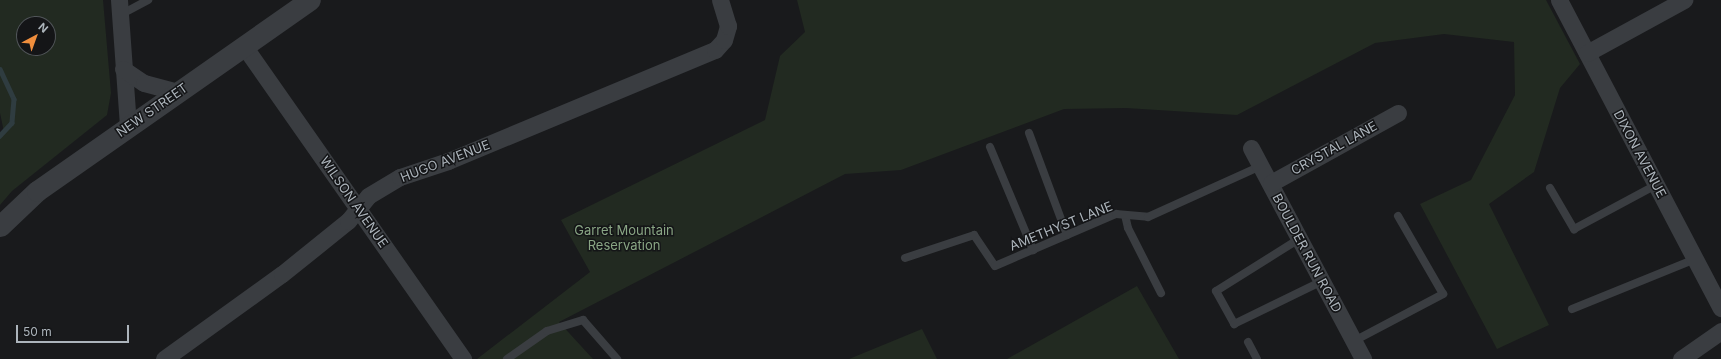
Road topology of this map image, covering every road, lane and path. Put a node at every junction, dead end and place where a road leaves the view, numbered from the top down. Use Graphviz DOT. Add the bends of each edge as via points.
graph roads {
  1 [pos="148,0"];
  2 [pos="310,0"];
  3 [pos="720,0"];
  4 [pos="1559,0"];
  5 [pos="1684,0"];
  6 [pos="119,7"];
  7 [pos="244,46"];
  8 [pos="1587,53"];
  9 [pos="123,69"];
  10 [pos="178,92"];
  11 [pos="1398,113"];
  12 [pos="128,127"];
  13 [pos="1029,133"];
  14 [pos="990,147"];
  15 [pos="1251,148"];
  16 [pos="1261,166"];
  17 [pos="1271,183"];
  18 [pos="1656,185"];
  19 [pos="1550,188"];
  20 [pos="358,209"];
  21 [pos="1125,215"];
  22 [pos="1398,216"];
  23 [pos="0,226"];
  24 [pos="1067,235"];
  25 [pos="1299,239"];
  26 [pos="1033,250"];
  27 [pos="905,258"];
  28 [pos="1695,259"];
  29 [pos="1322,281"];
  30 [pos="1161,293"];
  31 [pos="1721,308"];
  32 [pos="1572,310"];
  33 [pos="1721,331"];
  34 [pos="1354,341"];
  35 [pos="1248,342"];
  36 [pos="164,359"];
  37 [pos="463,359"];
  38 [pos="507,359"];
  39 [pos="617,359"];
  40 [pos="1257,359"];
  41 [pos="1363,359"];
  42 [pos="1681,359"];
  1 -- 6 [label="lane"];
  2 -- 7 [label="street, NEW STREET"];
  3 -- 20 [label="street, HUGO AVENUE" via="728,26 720,46 707,55 448,161 400,177 368,196"];
  4 -- 8 [label="street, DIXON AVENUE"];
  5 -- 8 [label="street"];
  6 -- 9 [label="street"];
  7 -- 10 [label="street, NEW STREET"];
  7 -- 20 [label="street, WILSON AVENUE"];
  8 -- 18 [label="street, DIXON AVENUE"];
  9 -- 10 [label="street" via="144,83"];
  9 -- 12 [label="street"];
  10 -- 12 [label="street, NEW STREET"];
  11 -- 17 [label="street, CRYSTAL LANE"];
  12 -- 23 [label="street, NEW STREET" via="37,191"];
  13 -- 24 [label="lane"];
  14 -- 26 [label="lane"];
  15 -- 16 [label="street, BOULDER RUN ROAD"];
  16 -- 17 [label="street, BOULDER RUN ROAD"];
  16 -- 21 [label="lane, AMETHYST LANE" via="1148,217"];
  17 -- 25 [label="street, BOULDER RUN ROAD"];
  18 -- 19 [label="lane" via="1574,229"];
  18 -- 28 [label="street, DIXON AVENUE"];
  20 -- 36 [label="street, HUGO AVENUE" via="348,221 282,274"];
  20 -- 37 [label="street, WILSON AVENUE"];
  21 -- 24 [label="lane, AMETHYST LANE" via="1116,214"];
  21 -- 30 [label="lane" via="1128,228"];
  22 -- 34 [label="lane" via="1443,294"];
  24 -- 26 [label="lane, AMETHYST LANE"];
  25 -- 29 [label="street, BOULDER RUN ROAD"];
  25 -- 29 [label="lane" via="1216,291 1234,324"];
  26 -- 27 [label="lane, AMETHYST LANE" via="995,266 974,235"];
  28 -- 31 [label="street, DIXON AVENUE"];
  28 -- 32 [label="lane"];
  29 -- 34 [label="street, BOULDER RUN ROAD"];
  33 -- 42 [label="street"];
  34 -- 41 [label="street, BOULDER RUN ROAD"];
  35 -- 40 [label="lane"];
  38 -- 39 [label="lane" via="547,331 583,320"];
}
